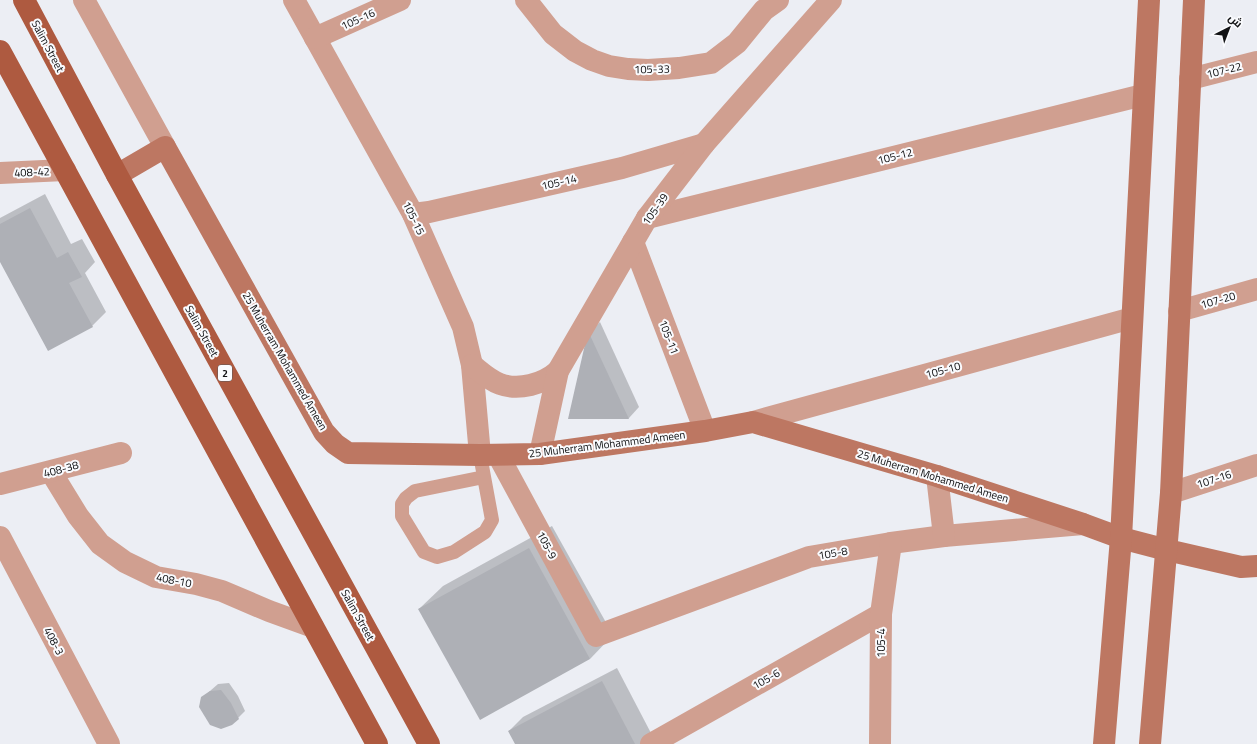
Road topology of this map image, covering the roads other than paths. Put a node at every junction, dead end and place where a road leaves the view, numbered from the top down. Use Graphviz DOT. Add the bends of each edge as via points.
graph roads {
  1 [pos="24,0"];
  2 [pos="84,0"];
  3 [pos="294,0"];
  4 [pos="400,0"];
  5 [pos="526,0"];
  6 [pos="778,0"];
  7 [pos="831,0"];
  8 [pos="1149,0"];
  9 [pos="1194,0"];
  10 [pos="315,38"];
  11 [pos="0,51"];
  12 [pos="1257,62"];
  13 [pos="1190,79"];
  14 [pos="1143,95"];
  15 [pos="704,144"];
  16 [pos="165,147"];
  17 [pos="65,170"];
  18 [pos="0,173"];
  19 [pos="117,175"];
  20 [pos="413,214"];
  21 [pos="648,218"];
  22 [pos="633,242"];
  23 [pos="1257,288"];
  24 [pos="1179,311"];
  25 [pos="1132,318"];
  26 [pos="472,365"];
  27 [pos="558,371"];
  28 [pos="753,422"];
  29 [pos="705,431"];
  30 [pos="121,453"];
  31 [pos="540,454"];
  32 [pos="489,455"];
  33 [pos="1257,465"];
  34 [pos="51,472"];
  35 [pos="937,476"];
  36 [pos="484,477"];
  37 [pos="0,484"];
  38 [pos="1171,493"];
  39 [pos="1083,524"];
  40 [pos="944,536"];
  41 [pos="0,537"];
  42 [pos="1121,538"];
  43 [pos="890,543"];
  44 [pos="1167,550"];
  45 [pos="1257,566"];
  46 [pos="881,614"];
  47 [pos="313,627"];
  48 [pos="596,636"];
  49 [pos="109,744"];
  50 [pos="377,744"];
  51 [pos="429,744"];
  52 [pos="651,744"];
  53 [pos="880,744"];
  54 [pos="1104,744"];
  55 [pos="1150,744"];
  1 -- 19 [label="main road, Salim Street / 2"];
  2 -- 16 [label="street"];
  3 -- 10 [label="street, 105-15"];
  4 -- 10 [label="street, 105-16"];
  5 -- 6 [label="street, 105-33" via="553,34 592,60 609,66 648,70 711,63 738,43 764,10"];
  7 -- 15 [label="street, 105-39"];
  8 -- 14 [label="street"];
  9 -- 13 [label="street"];
  10 -- 20 [label="street, 105-15"];
  11 -- 17 [label="main road"];
  12 -- 13 [label="street, 107-22"];
  13 -- 24 [label="street"];
  14 -- 21 [label="street, 105-12"];
  14 -- 25 [label="street"];
  15 -- 20 [label="street, 105-14" via="622,168"];
  15 -- 21 [label="street, 105-39"];
  16 -- 19 [label="street"];
  16 -- 32 [label="street, 25 Muherram Mohammed Ameen" via="324,432 335,444 348,453"];
  17 -- 18 [label="street, 408-42"];
  17 -- 47 [label="main road"];
  19 -- 51 [label="main road, Salim Street / 2"];
  20 -- 26 [label="street, 105-15" via="463,327"];
  21 -- 22 [label="street, 105-39"];
  22 -- 27 [label="street, 105-39"];
  22 -- 29 [label="street, 105-11"];
  23 -- 24 [label="street, 107-20"];
  24 -- 38 [label="street"];
  25 -- 28 [label="street, 105-10"];
  25 -- 42 [label="street"];
  26 -- 27 [label="street" via="501,384 521,387 534,385"];
  26 -- 32 [label="street, 105-15"];
  27 -- 31 [label="street, 105-39"];
  28 -- 29 [label="street, 25 Muherram Mohammed Ameen"];
  28 -- 35 [label="street, 25 Muherram Mohammed Ameen"];
  29 -- 31 [label="street, 25 Muherram Mohammed Ameen"];
  30 -- 34 [label="street, 408-38"];
  31 -- 32 [label="street, 25 Muherram Mohammed Ameen"];
  32 -- 36 [label="lane"];
  32 -- 48 [label="street, 105-9"];
  33 -- 38 [label="street, 107-16"];
  34 -- 37 [label="street, 408-38"];
  34 -- 47 [label="street, 408-10" via="78,516 100,544 125,562 156,577 222,590 269,612"];
  35 -- 39 [label="street, 25 Muherram Mohammed Ameen"];
  35 -- 40 [label="street"];
  36 -- 36 [label="lane" via="415,491 406,498 402,504 402,516 424,552 437,557 454,552 485,532 492,520"];
  38 -- 44 [label="street"];
  39 -- 40 [label="street, 105-8"];
  39 -- 42 [label="street, 25 Muherram Mohammed Ameen"];
  40 -- 43 [label="street, 105-8"];
  41 -- 49 [label="street, 408-3"];
  42 -- 44 [label="street, 25 Muherram Mohammed Ameen"];
  42 -- 54 [label="street"];
  43 -- 46 [label="street, 105-4"];
  43 -- 48 [label="street, 105-8" via="809,557"];
  44 -- 45 [label="street, 25 Muherram Mohammed Ameen" via="1241,567"];
  44 -- 55 [label="street"];
  46 -- 52 [label="street, 105-6"];
  46 -- 53 [label="street, 105-4"];
  47 -- 50 [label="main road"];
}
